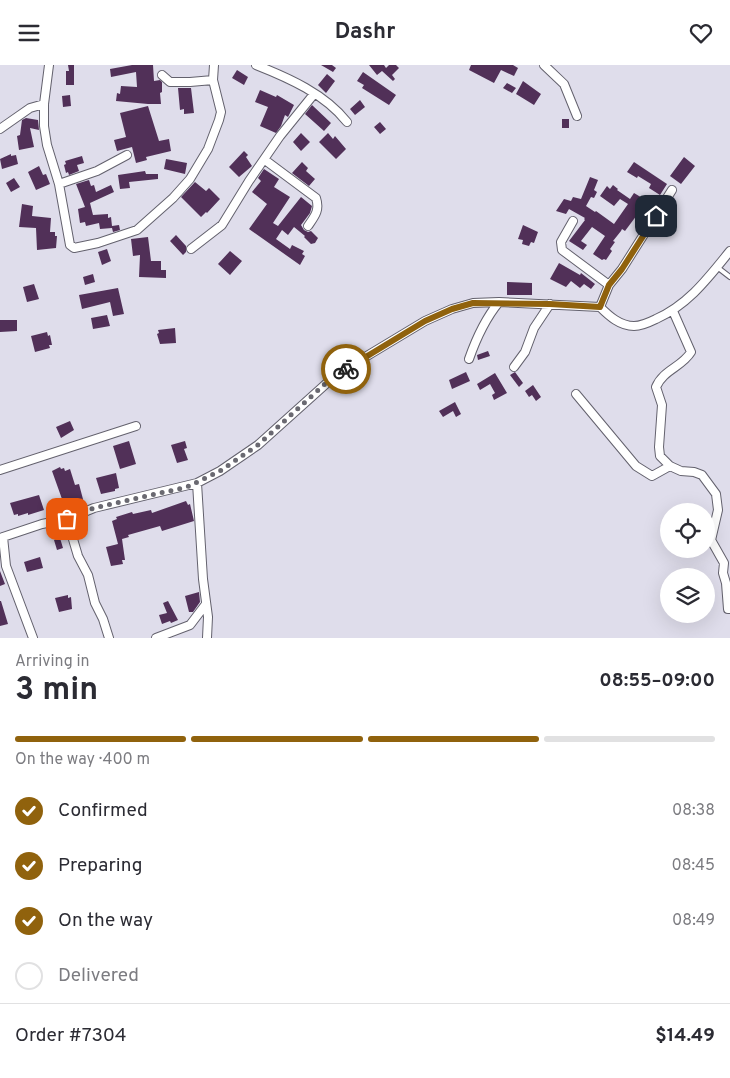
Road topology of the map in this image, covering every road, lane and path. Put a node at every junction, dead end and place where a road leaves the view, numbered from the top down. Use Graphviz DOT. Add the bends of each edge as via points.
graph roads {
  1 [pos="49,65"];
  2 [pos="214,65"];
  3 [pos="256,65"];
  4 [pos="544,65"];
  5 [pos="162,75"];
  6 [pos="213,80"];
  7 [pos="314,94"];
  8 [pos="44,104"];
  9 [pos="576,116"];
  10 [pos="347,122"];
  11 [pos="0,129"];
  12 [pos="127,155"];
  13 [pos="265,160"];
  14 [pos="59,184"];
  15 [pos="672,190"];
  16 [pos="573,221"];
  17 [pos="308,227"];
  18 [pos="191,249"];
  19 [pos="730,251"];
  20 [pos="717,267"];
  21 [pos="730,277"];
  22 [pos="609,285"];
  23 [pos="499,302"];
  24 [pos="550,304"];
  25 [pos="600,307"];
  26 [pos="673,311"];
  27 [pos="469,359"];
  28 [pos="514,367"];
  29 [pos="576,394"];
  30 [pos="136,426"];
  31 [pos="670,466"];
  32 [pos="0,470"];
  33 [pos="197,483"];
  34 [pos="67,519"];
  35 [pos="2,537"];
  36 [pos="206,603"];
  37 [pos="730,609"];
  38 [pos="33,638"];
  39 [pos="109,638"];
  40 [pos="156,638"];
  41 [pos="207,638"];
  1 -- 8 [label="street"];
  2 -- 6 [label="street"];
  3 -- 7 [label="street" via="290,79"];
  4 -- 9 [label="street" via="564,84"];
  5 -- 6 [label="street" via="170,82"];
  6 -- 14 [label="street" via="221,112 208,149 190,179 136,230 74,249 70,245"];
  7 -- 10 [label="street"];
  7 -- 13 [label="street"];
  8 -- 11 [label="street" via="30,108"];
  8 -- 14 [label="street" via="47,145"];
  12 -- 14 [label="street" via="97,171"];
  13 -- 17 [label="street" via="316,198 317,213"];
  13 -- 18 [label="street" via="222,225"];
  15 -- 22 [label="street"];
  16 -- 22 [label="street" via="561,242 562,250"];
  19 -- 20 [label="street"];
  20 -- 21 [label="lane"];
  20 -- 26 [label="street"];
  22 -- 25 [label="street"];
  23 -- 24 [label="street"];
  23 -- 27 [label="street" via="489,315"];
  23 -- 33 [label="street" via="473,303 452,309 425,321 337,373 258,445"];
  24 -- 25 [label="street"];
  24 -- 28 [label="street"];
  25 -- 26 [label="street" via="612,318 634,326"];
  26 -- 31 [label="street" via="692,352 686,361 658,380 656,387 662,405 660,456"];
  29 -- 31 [label="street" via="636,466 652,476"];
  30 -- 32 [label="street"];
  31 -- 37 [label="street" via="702,475 716,494 718,510 711,540 724,563"];
  33 -- 34 [label="street" via="94,508"];
  33 -- 36 [label="street"];
  34 -- 35 [label="street"];
  34 -- 39 [label="street"];
  35 -- 38 [label="street" via="6,566"];
  36 -- 40 [label="street" via="190,625"];
  36 -- 41 [label="street"];
}
